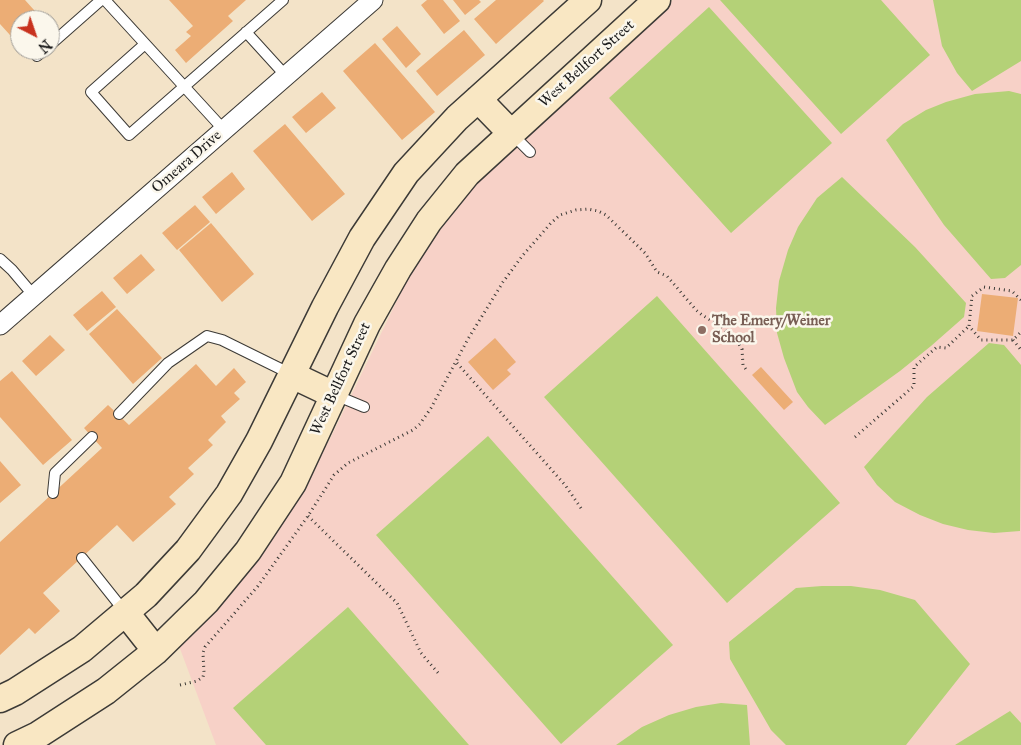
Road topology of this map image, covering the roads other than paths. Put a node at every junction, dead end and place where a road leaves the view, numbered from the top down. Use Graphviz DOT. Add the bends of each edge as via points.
graph roads {
  1 [pos="101,0"];
  2 [pos="105,0"];
  3 [pos="283,0"];
  4 [pos="374,0"];
  5 [pos="588,0"];
  6 [pos="657,0"];
  7 [pos="246,32"];
  8 [pos="60,36"];
  9 [pos="146,44"];
  10 [pos="286,76"];
  11 [pos="184,86"];
  12 [pos="478,98"];
  13 [pos="224,130"];
  14 [pos="511,133"];
  15 [pos="530,152"];
  16 [pos="0,259"];
  17 [pos="34,296"];
  18 [pos="1,322"];
  19 [pos="292,375"];
  20 [pos="334,395"];
  21 [pos="364,407"];
  22 [pos="119,414"];
  23 [pos="92,437"];
  24 [pos="54,493"];
  25 [pos="82,558"];
  26 [pos="126,613"];
  27 [pos="156,651"];
  28 [pos="0,700"];
  29 [pos="17,745"];
  1 -- 8 [label="lane"];
  2 -- 9 [label="lane"];
  3 -- 7 [label="lane"];
  4 -- 10 [label="street, Omeara Drive"];
  5 -- 12 [label="main road"];
  6 -- 14 [label="main road, West Bellfort Street"];
  7 -- 10 [label="lane"];
  7 -- 11 [label="lane"];
  9 -- 11 [label="lane"];
  9 -- 11 [label="lane" via="90,92 129,135"];
  10 -- 13 [label="street, Omeara Drive"];
  11 -- 13 [label="lane"];
  12 -- 14 [label="main road"];
  12 -- 19 [label="main road" via="406,173 362,238"];
  13 -- 17 [label="street, Omeara Drive"];
  14 -- 15 [label="lane"];
  14 -- 20 [label="main road, West Bellfort Street" via="467,174 429,221 371,316"];
  16 -- 17 [label="lane"];
  17 -- 18 [label="street, Omeara Drive"];
  19 -- 20 [label="main road"];
  19 -- 22 [label="lane" via="222,340 207,336 168,364"];
  19 -- 26 [label="main road" via="260,442 229,494 188,550"];
  20 -- 21 [label="lane"];
  20 -- 27 [label="main road, West Bellfort Street" via="293,483 248,551 206,602"];
  23 -- 24 [label="lane" via="55,473"];
  25 -- 26 [label="lane"];
  26 -- 27 [label="main road"];
  26 -- 28 [label="main road" via="82,649"];
  27 -- 29 [label="main road, West Bellfort Street" via="106,690 38,735"];
}
